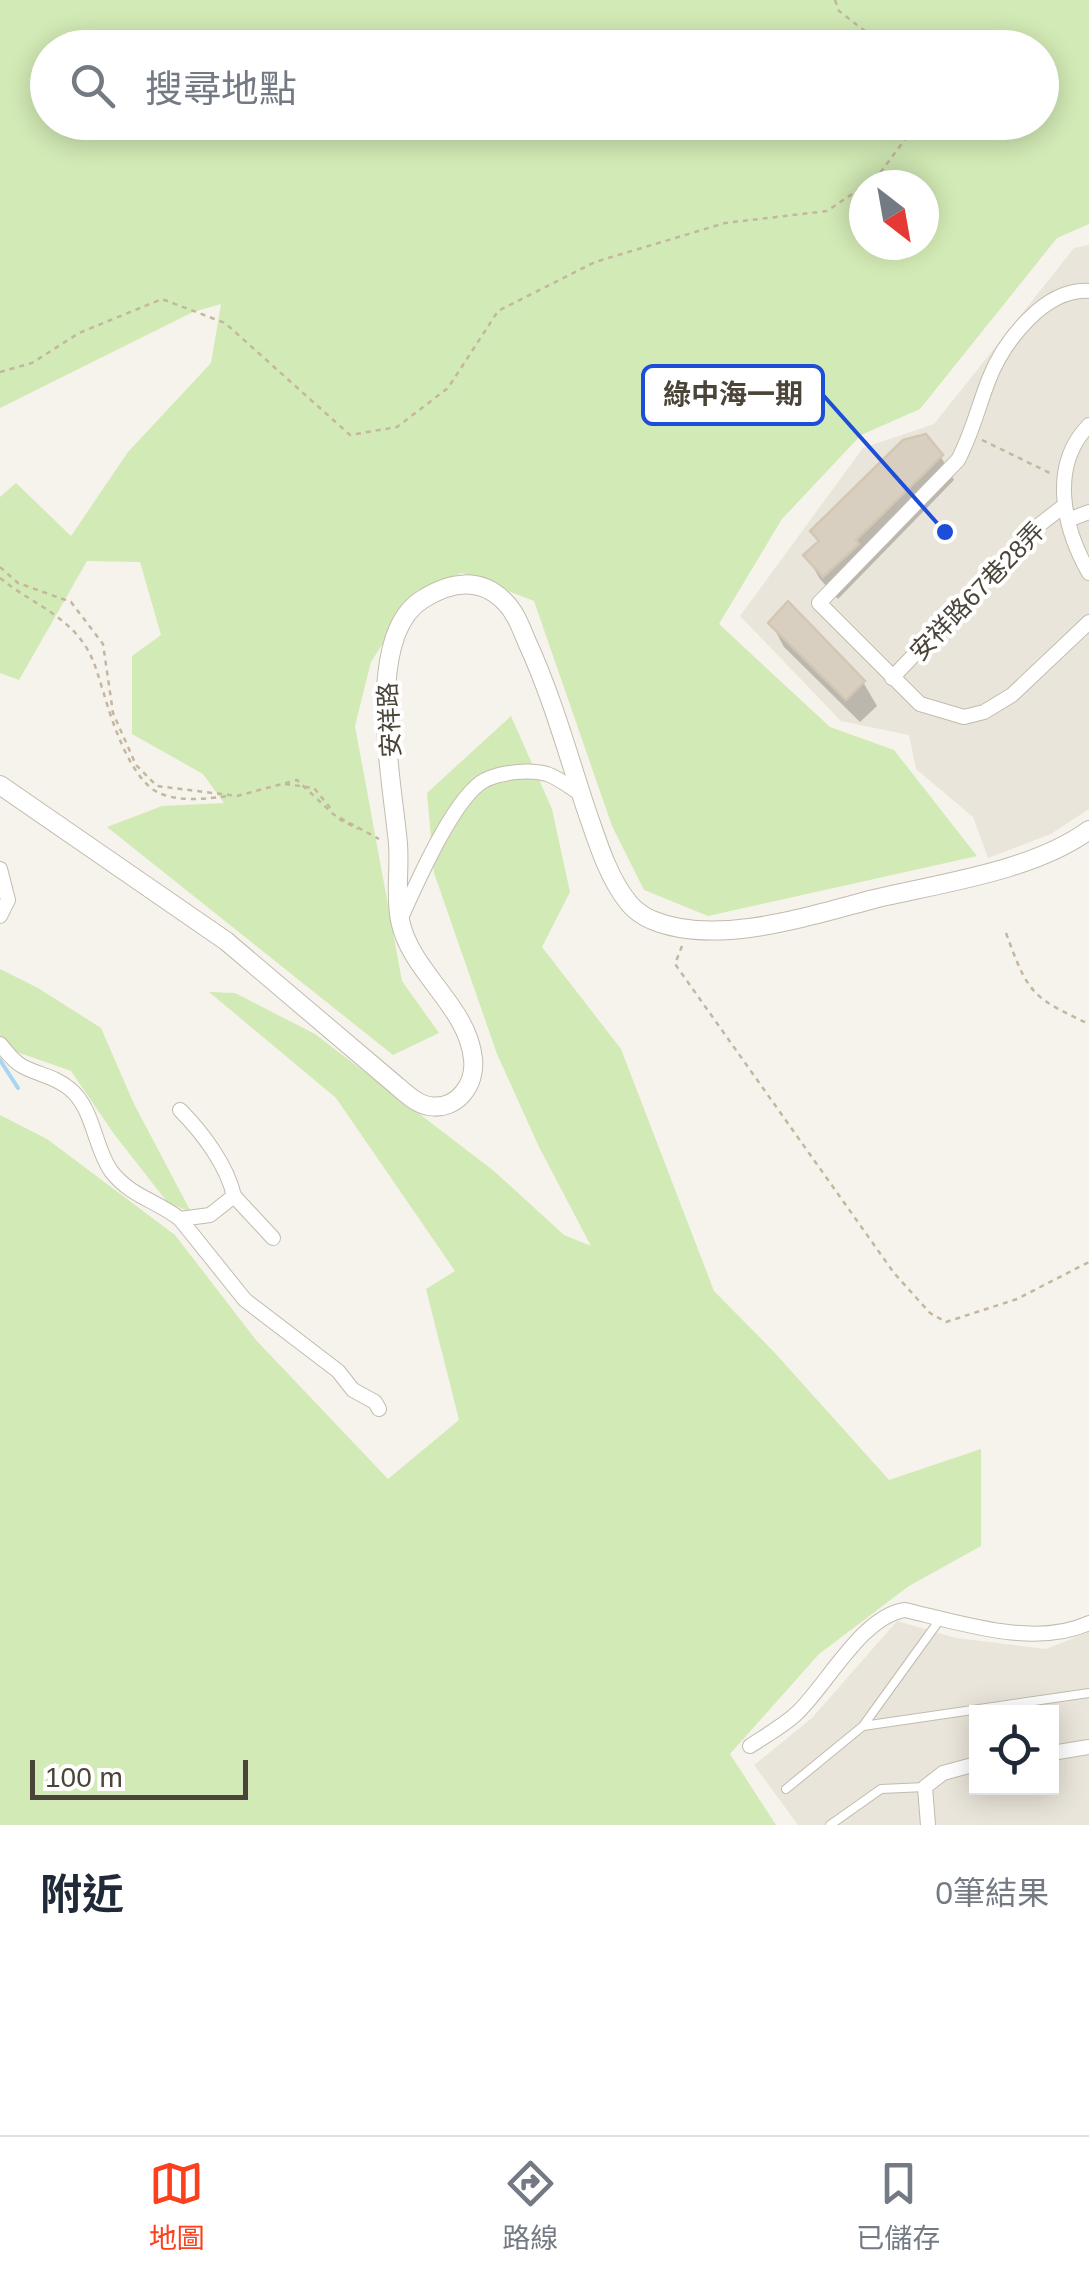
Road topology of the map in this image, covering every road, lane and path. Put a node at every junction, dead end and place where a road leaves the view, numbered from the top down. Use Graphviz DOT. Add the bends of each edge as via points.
graph roads {
  1 [pos="835,0"];
  2 [pos="864,30"];
  3 [pos="905,140"];
  4 [pos="882,170"];
  5 [pos="849,196"];
  6 [pos="1089,291"];
  7 [pos="0,372"];
  8 [pos="1089,425"];
  9 [pos="972,435"];
  10 [pos="1062,478"];
  11 [pos="1089,512"];
  12 [pos="1066,513"];
  13 [pos="0,567"];
  14 [pos="1089,572"];
  15 [pos="0,578"];
  16 [pos="1089,622"];
  17 [pos="892,678"];
  18 [pos="0,785"];
  19 [pos="581,794"];
  20 [pos="1089,830"];
  21 [pos="392,844"];
  22 [pos="0,869"];
  23 [pos="0,916"];
  24 [pos="400,920"];
  25 [pos="688,930"];
  26 [pos="1006,933"];
  27 [pos="1089,1024"];
  28 [pos="0,1044"];
  29 [pos="180,1110"];
  30 [pos="234,1196"];
  31 [pos="180,1218"];
  32 [pos="273,1238"];
  33 [pos="1089,1262"];
  34 [pos="380,1408"];
  35 [pos="941,1618"];
  36 [pos="1089,1624"];
  37 [pos="1089,1693"];
  38 [pos="863,1726"];
  39 [pos="750,1746"];
  40 [pos="1089,1747"];
  41 [pos="1059,1753"];
  42 [pos="969,1766"];
  43 [pos="925,1787"];
  44 [pos="786,1789"];
  45 [pos="830,1825"];
  46 [pos="928,1825"];
  1 -- 2 [label="path"];
  3 -- 4 [label="path"];
  5 -- 7 [label="path" via="826,211 725,223 596,262 498,310 448,388 397,427 350,435 225,322 162,299"];
  6 -- 9 [label="street" via="1054,296 1034,314 990,376"];
  8 -- 10 [label="street" via="1074,440"];
  9 -- 10 [label="path"];
  9 -- 17 [label="street" via="958,460 819,603"];
  10 -- 12 [label="street"];
  11 -- 12 [label="street, 安祥路67巷28弄"];
  12 -- 14 [label="street"];
  12 -- 17 [label="street, 安祥路67巷28弄" via="1034,529"];
  13 -- 21 [label="path" via="18,583 71,602 103,644 113,713 136,765 157,786 237,796 297,780 333,814"];
  15 -- 21 [label="path" via="58,616 82,641 122,744 142,780 160,794 201,800 286,784 314,788 339,819"];
  16 -- 17 [label="street" via="1012,695 984,712 941,713"];
  18 -- 24 [label="street, 安祥路" via="226,941 411,1098 442,1106 469,1087 470,1041 417,963"];
  19 -- 21 [label="street, 安祥路" via="518,620 505,602 478,586 450,584 416,603 386,672"];
  19 -- 24 [label="street" via="548,774 516,772 483,781 424,867"];
  19 -- 25 [label="street, 安祥路" via="628,903 649,919"];
  20 -- 25 [label="street, 安祥路" via="1045,854 861,903 711,932"];
  21 -- 24 [label="street, 安祥路"];
  22 -- 23 [label="street" via="8,900"];
  25 -- 33 [label="path" via="675,964 894,1273 930,1313 946,1322 1016,1299"];
  26 -- 27 [label="path" via="1022,977 1044,1003"];
  28 -- 31 [label="street" via="20,1065 73,1090 110,1169 132,1194"];
  29 -- 30 [label="street" via="230,1180"];
  30 -- 31 [label="street" via="210,1214"];
  30 -- 32 [label="street"];
  31 -- 34 [label="street" via="246,1300"];
  35 -- 36 [label="street" via="1036,1636"];
  35 -- 38 [label="lane"];
  35 -- 39 [label="street" via="893,1612 859,1639 795,1715"];
  37 -- 38 [label="lane"];
  38 -- 44 [label="lane"];
  40 -- 41 [label="street"];
  42 -- 43 [label="street"];
  43 -- 45 [label="lane" via="881,1789"];
  43 -- 46 [label="street"];
}
